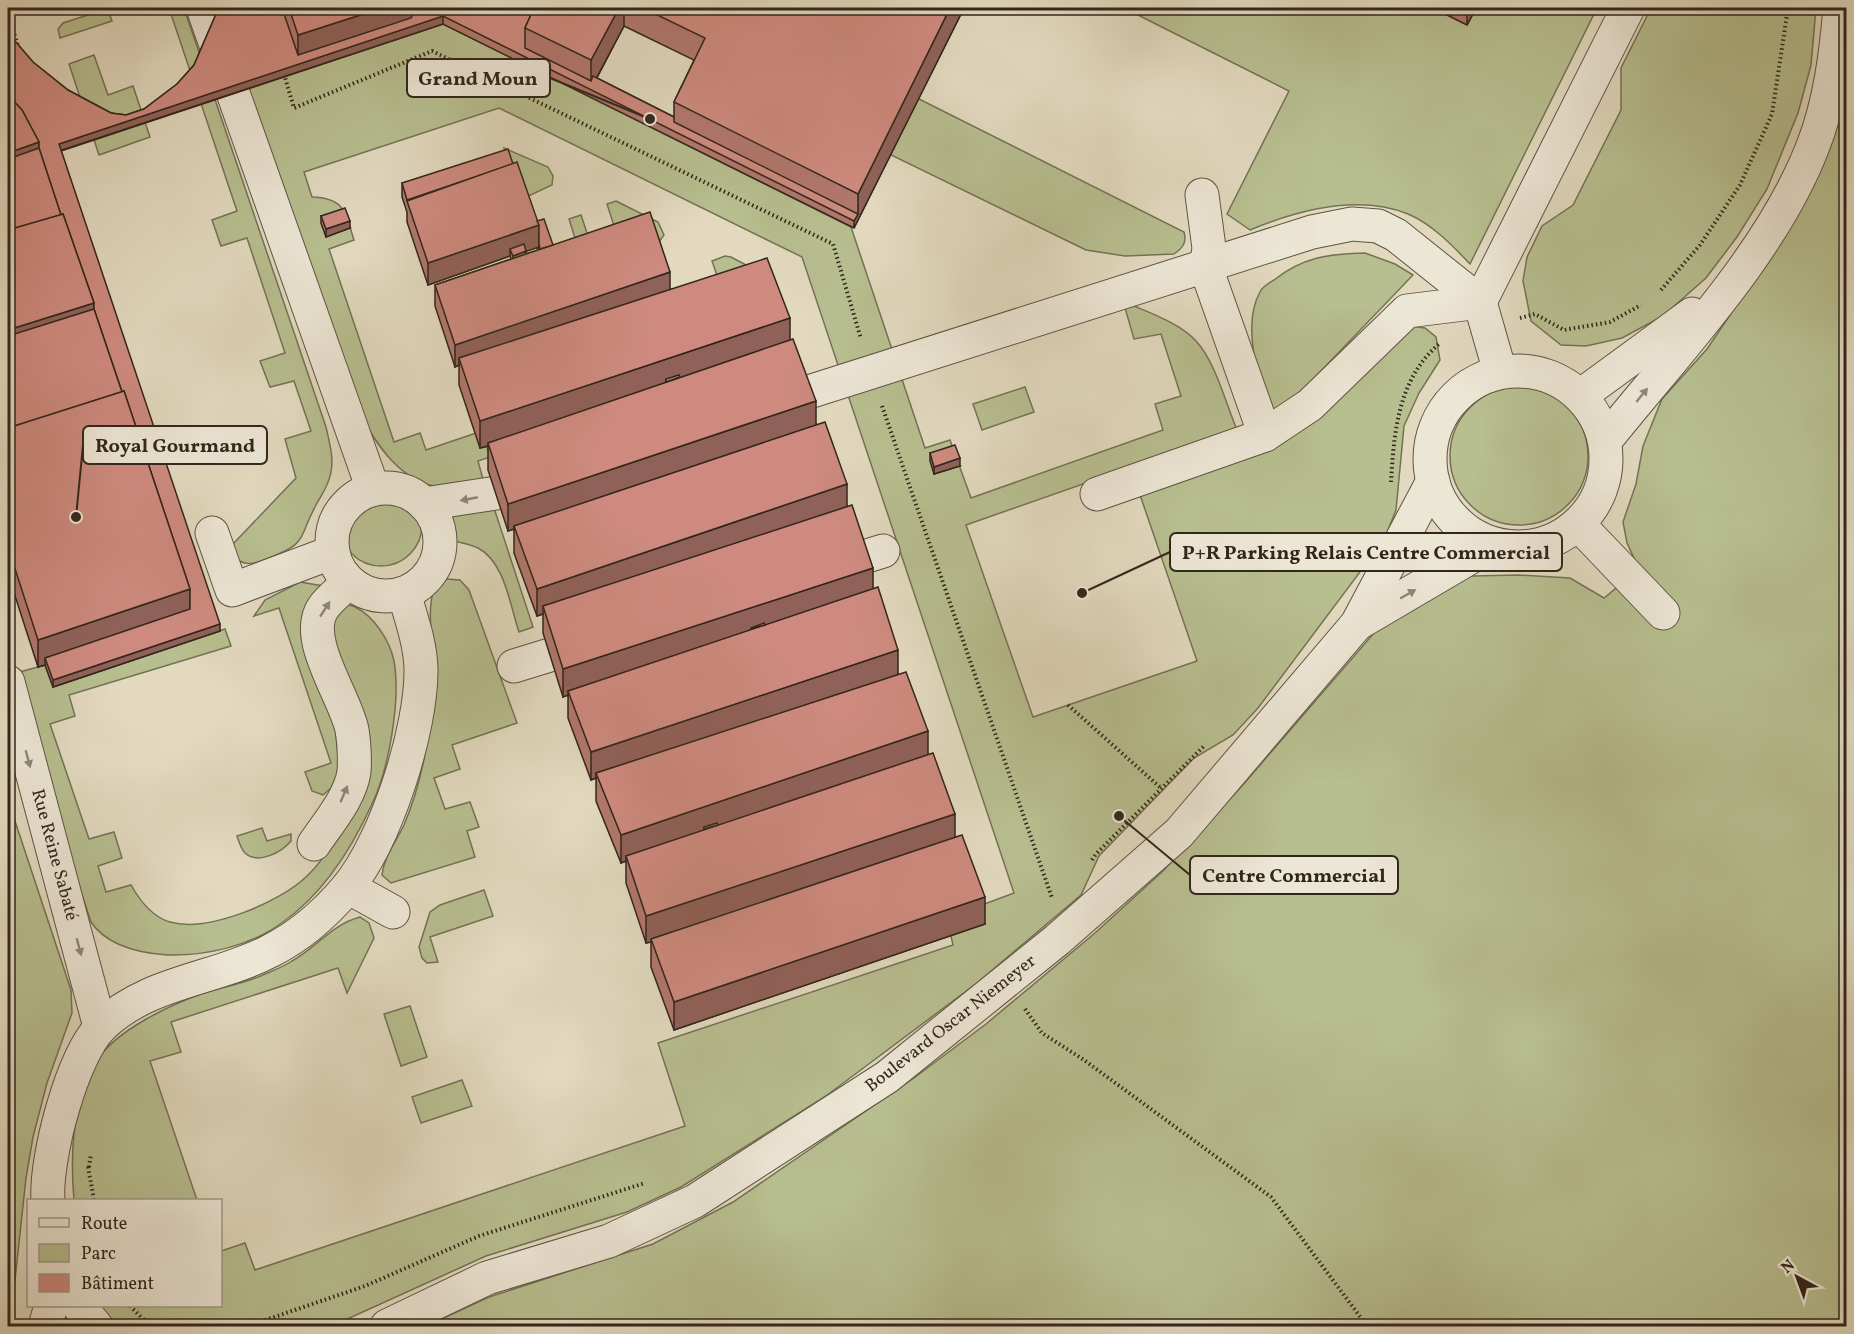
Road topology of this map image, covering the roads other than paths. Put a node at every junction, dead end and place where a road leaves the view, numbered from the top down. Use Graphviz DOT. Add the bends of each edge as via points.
graph roads {
  1 [pos="203,8"];
  2 [pos="1628,8"];
  3 [pos="1840,8"];
  4 [pos="1202,195"];
  5 [pos="1206,268"];
  6 [pos="1728,288"];
  7 [pos="1484,315"];
  8 [pos="1500,372"];
  9 [pos="1580,396"];
  10 [pos="740,414"];
  11 [pos="1265,435"];
  12 [pos="1605,441"];
  13 [pos="566,472"];
  14 [pos="1433,481"];
  15 [pos="373,489"];
  16 [pos="1097,494"];
  17 [pos="424,504"];
  18 [pos="1578,524"];
  19 [pos="212,533"];
  20 [pos="1493,544"];
  21 [pos="883,551"];
  22 [pos="333,552"];
  23 [pos="792,579"];
  24 [pos="349,582"];
  25 [pos="404,593"];
  26 [pos="1663,613"];
  27 [pos="1357,624"];
  28 [pos="623,632"];
  29 [pos="514,666"];
  30 [pos="8,682"];
  31 [pos="314,844"];
  32 [pos="348,887"];
  33 [pos="393,912"];
  34 [pos="100,1027"];
  35 [pos="48,1199"];
  36 [pos="50,1307"];
  37 [pos="80,1307"];
  38 [pos="45,1326"];
  39 [pos="96,1326"];
  40 [pos="387,1326"];
  1 -- 15 [label="street"];
  2 -- 7 [label="street"];
  3 -- 6 [label="street" via="1835,59 1813,146 1778,218"];
  4 -- 5 [label="street" via="1209,248"];
  5 -- 7 [label="street" via="1331,226 1378,226 1396,235"];
  5 -- 10 [label="street"];
  5 -- 11 [label="street"];
  6 -- 9 [label="street"];
  12 -- 6 [label="street, one-way"];
  7 -- 8 [label="street"];
  7 -- 11 [label="street" via="1407,311 1310,405"];
  8 -- 9 [label="street" via="1543,374 1563,382"];
  8 -- 14 [label="street" via="1474,383 1452,401 1442,417 1430,453"];
  9 -- 12 [label="street" via="1596,417"];
  11 -- 16 [label="street"];
  12 -- 18 [label="street" via="1606,471 1596,500"];
  13 -- 17 [label="street, one-way" via="503,492"];
  14 -- 20 [label="street" via="1445,509 1466,530"];
  14 -- 27 [label="street, Boulevard Oscar Niemeyer"];
  15 -- 17 [label="street" via="395,488"];
  15 -- 22 [label="street" via="358,495 336,519"];
  17 -- 25 [label="street" via="438,527 439,553 427,577"];
  18 -- 20 [label="street" via="1553,540 1523,547"];
  18 -- 26 [label="street"];
  19 -- 22 [label="street" via="232,590"];
  27 -- 20 [label="street, Boulevard Oscar Niemeyer, one-way"];
  21 -- 23 [label="street"];
  22 -- 24 [label="street" via="335,563"];
  24 -- 25 [label="street" via="381,596"];
  31 -- 24 [label="street, one-way" via="338,809 354,772 352,730 318,637 323,608"];
  25 -- 32 [label="street" via="419,642 421,670 415,725 397,787 372,846"];
  27 -- 40 [label="street, Boulevard Oscar Niemeyer" via="1179,833 887,1077 695,1201 609,1240 487,1278"];
  28 -- 29 [label="street"];
  30 -- 34 [label="street, Rue Reine Sabaté, one-way"];
  32 -- 33 [label="street"];
  32 -- 34 [label="street" via="315,923 270,952 128,1005"];
  34 -- 35 [label="street" via="74,1072 56,1137"];
  36 -- 38 [label="street"];
  37 -- 39 [label="street"];
}
